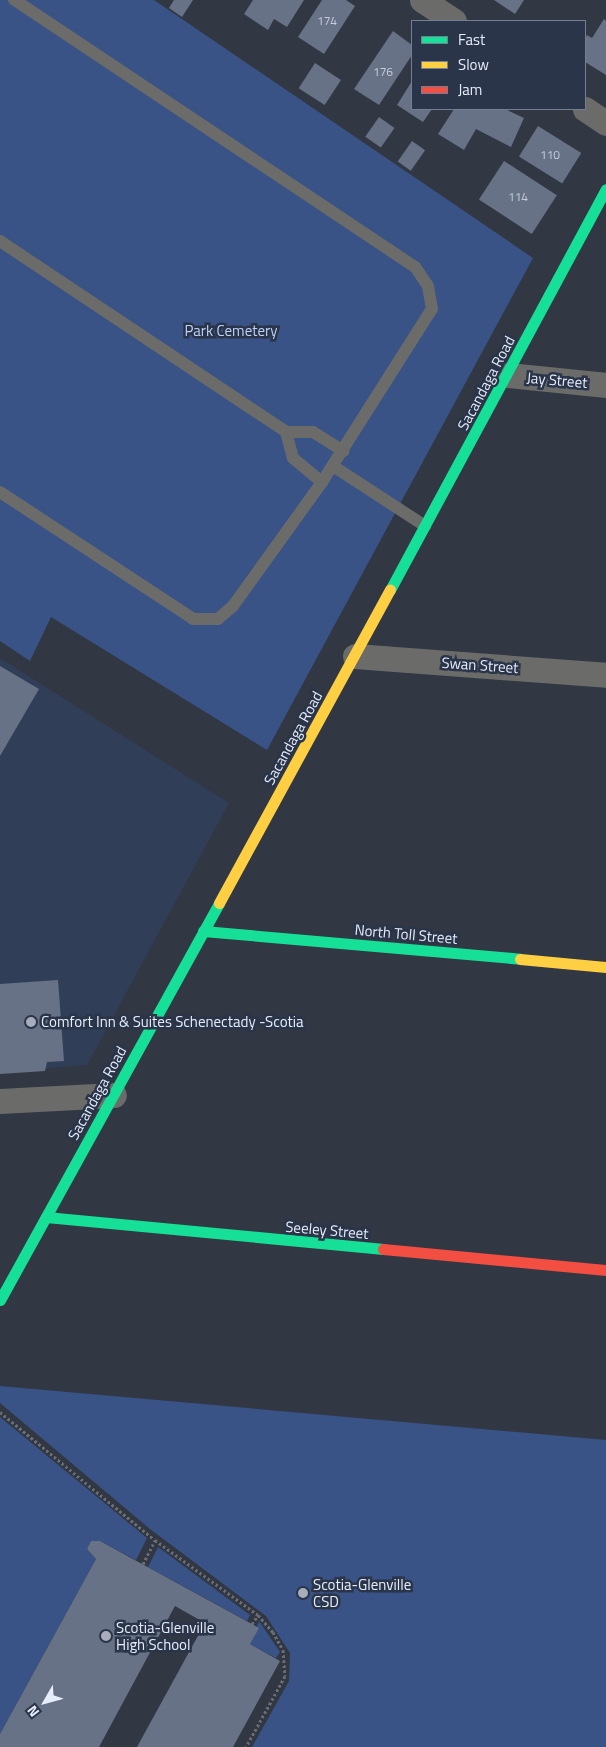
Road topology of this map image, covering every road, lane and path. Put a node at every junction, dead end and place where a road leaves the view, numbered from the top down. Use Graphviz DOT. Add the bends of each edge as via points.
graph roads {
  1 [pos="14,0"];
  2 [pos="422,0"];
  3 [pos="452,20"];
  4 [pos="586,110"];
  5 [pos="606,123"];
  6 [pos="606,189"];
  7 [pos="0,241"];
  8 [pos="508,376"];
  9 [pos="606,385"];
  10 [pos="286,432"];
  11 [pos="344,451"];
  12 [pos="333,466"];
  13 [pos="322,482"];
  14 [pos="0,492"];
  15 [pos="426,526"];
  16 [pos="355,656"];
  17 [pos="606,675"];
  18 [pos="203,931"];
  19 [pos="606,966"];
  20 [pos="114,1095"];
  21 [pos="0,1101"];
  22 [pos="46,1217"];
  23 [pos="606,1270"];
  24 [pos="0,1300"];
  25 [pos="0,1412"];
  26 [pos="155,1540"];
  27 [pos="143,1564"];
  28 [pos="258,1615"];
  29 [pos="252,1624"];
  30 [pos="246,1747"];
  1 -- 11 [label="lane" via="415,267 428,286 432,309"];
  2 -- 3 [label="street"];
  4 -- 5 [label="street"];
  6 -- 8 [label="main road, Sacandaga Road"];
  7 -- 10 [label="lane"];
  8 -- 9 [label="street, Jay Street"];
  8 -- 15 [label="main road, Sacandaga Road"];
  10 -- 11 [label="lane" via="313,432"];
  10 -- 13 [label="lane" via="293,458"];
  11 -- 12 [label="lane"];
  12 -- 13 [label="lane"];
  12 -- 15 [label="lane"];
  13 -- 14 [label="lane" via="233,606 218,619 192,619"];
  15 -- 16 [label="main road, Sacandaga Road"];
  16 -- 17 [label="street, Swan Street"];
  16 -- 18 [label="main road, Sacandaga Road"];
  18 -- 19 [label="main road, North Toll Street"];
  18 -- 20 [label="main road, Sacandaga Road"];
  20 -- 21 [label="street"];
  20 -- 22 [label="main road, Sacandaga Road"];
  22 -- 23 [label="main road, Seeley Street"];
  22 -- 24 [label="main road, Sacandaga Road"];
  25 -- 26 [label="path"];
  26 -- 27 [label="path"];
  26 -- 28 [label="path"];
  28 -- 29 [label="path"];
  28 -- 30 [label="path" via="283,1650 285,1676"];
}
